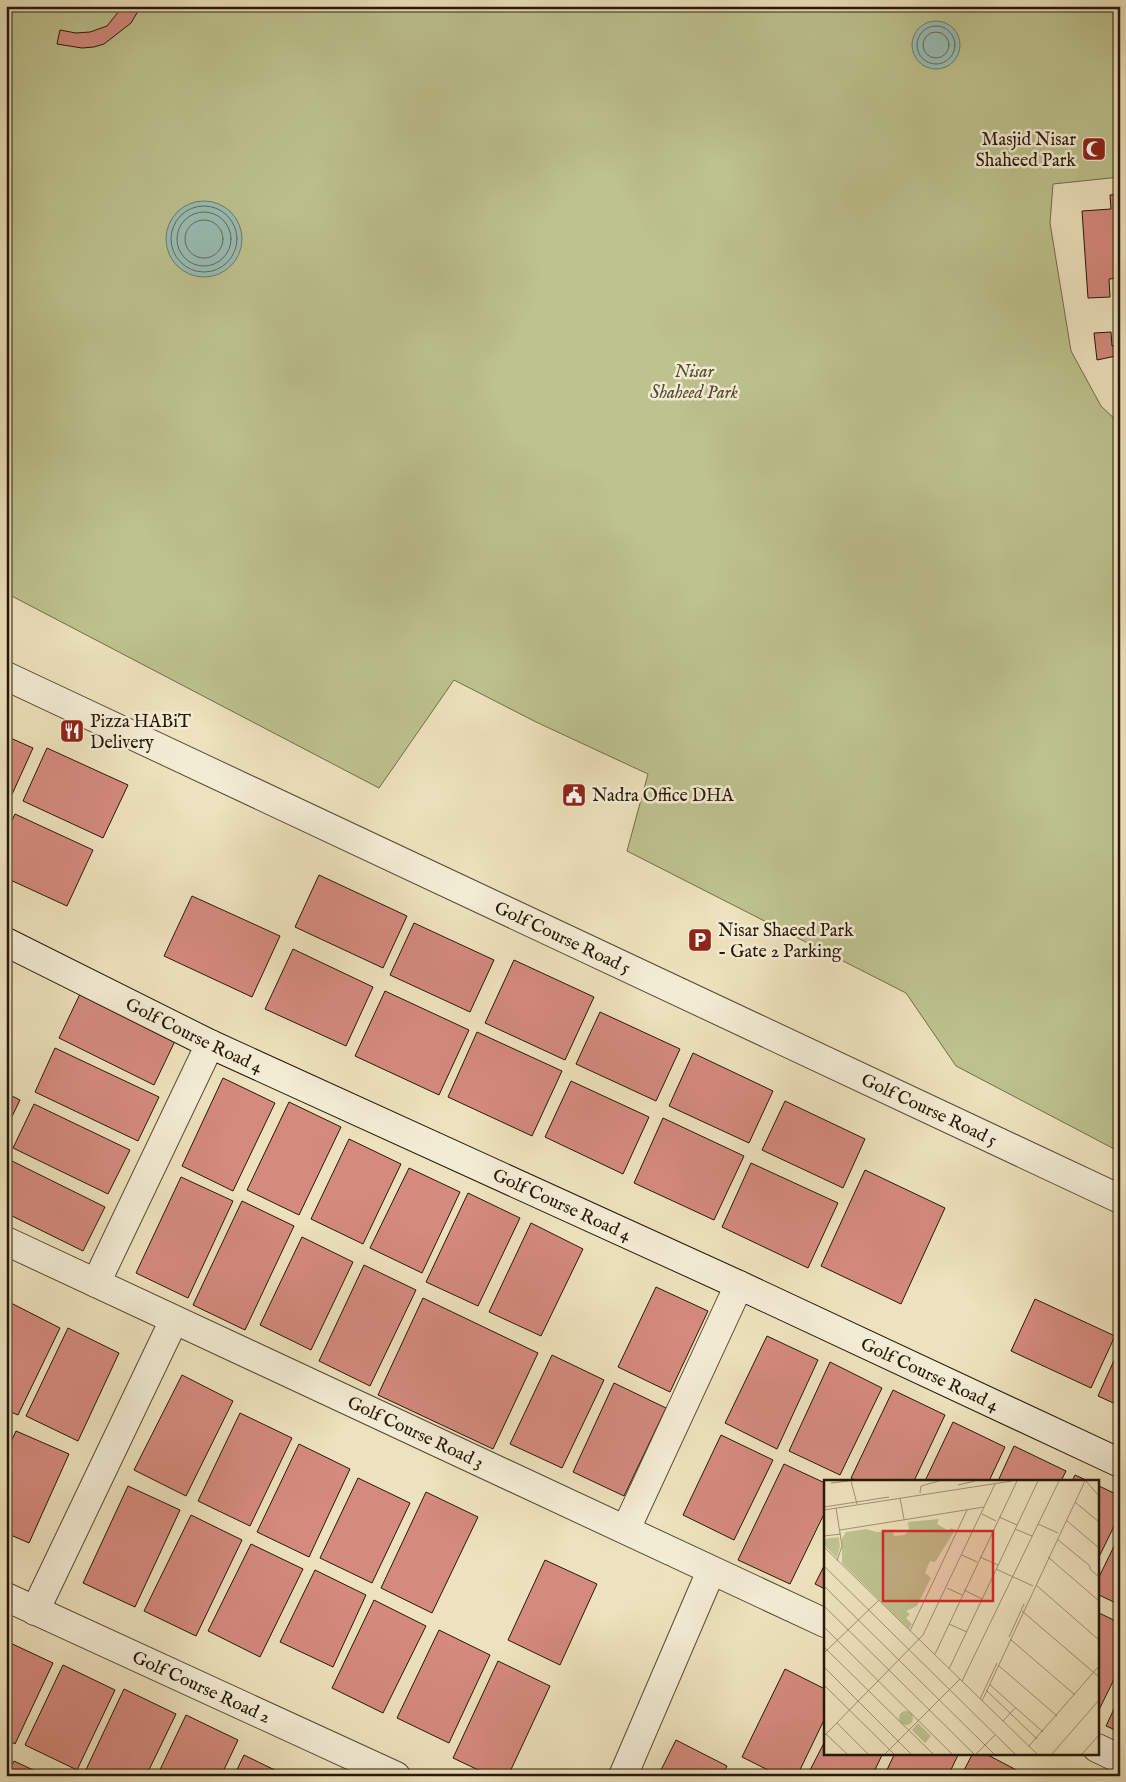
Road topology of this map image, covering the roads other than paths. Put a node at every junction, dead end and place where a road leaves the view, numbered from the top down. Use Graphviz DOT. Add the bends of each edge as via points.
graph roads {
  1 [pos="6,676"];
  2 [pos="6,942"];
  3 [pos="210,1044"];
  4 [pos="1120,1199"];
  5 [pos="6,1241"];
  6 [pos="96,1283"];
  7 [pos="739,1285"];
  8 [pos="174,1320"];
  9 [pos="1120,1463"];
  10 [pos="626,1529"];
  11 [pos="711,1571"];
  12 [pos="6,1597"];
  13 [pos="35,1611"];
  14 [pos="824,1623"];
  15 [pos="1098,1748"];
  16 [pos="1120,1759"];
  17 [pos="396,1776"];
  18 [pos="623,1776"];
  1 -- 4 [label="street, Golf Course Road 5"];
  2 -- 3 [label="street, Golf Course Road 4"];
  3 -- 6 [label="street"];
  3 -- 7 [label="street, Golf Course Road 4"];
  5 -- 6 [label="street, Golf Course Road 3"];
  6 -- 8 [label="street, Golf Course Road 3"];
  7 -- 9 [label="street, Golf Course Road 4"];
  7 -- 10 [label="street"];
  8 -- 10 [label="street, Golf Course Road 3"];
  8 -- 13 [label="street"];
  10 -- 11 [label="street, Golf Course Road 3"];
  11 -- 14 [label="street, Golf Course Road 3"];
  11 -- 18 [label="street"];
  12 -- 13 [label="street, Golf Course Road 2"];
  13 -- 17 [label="street, Golf Course Road 2"];
  15 -- 16 [label="street"];
}
